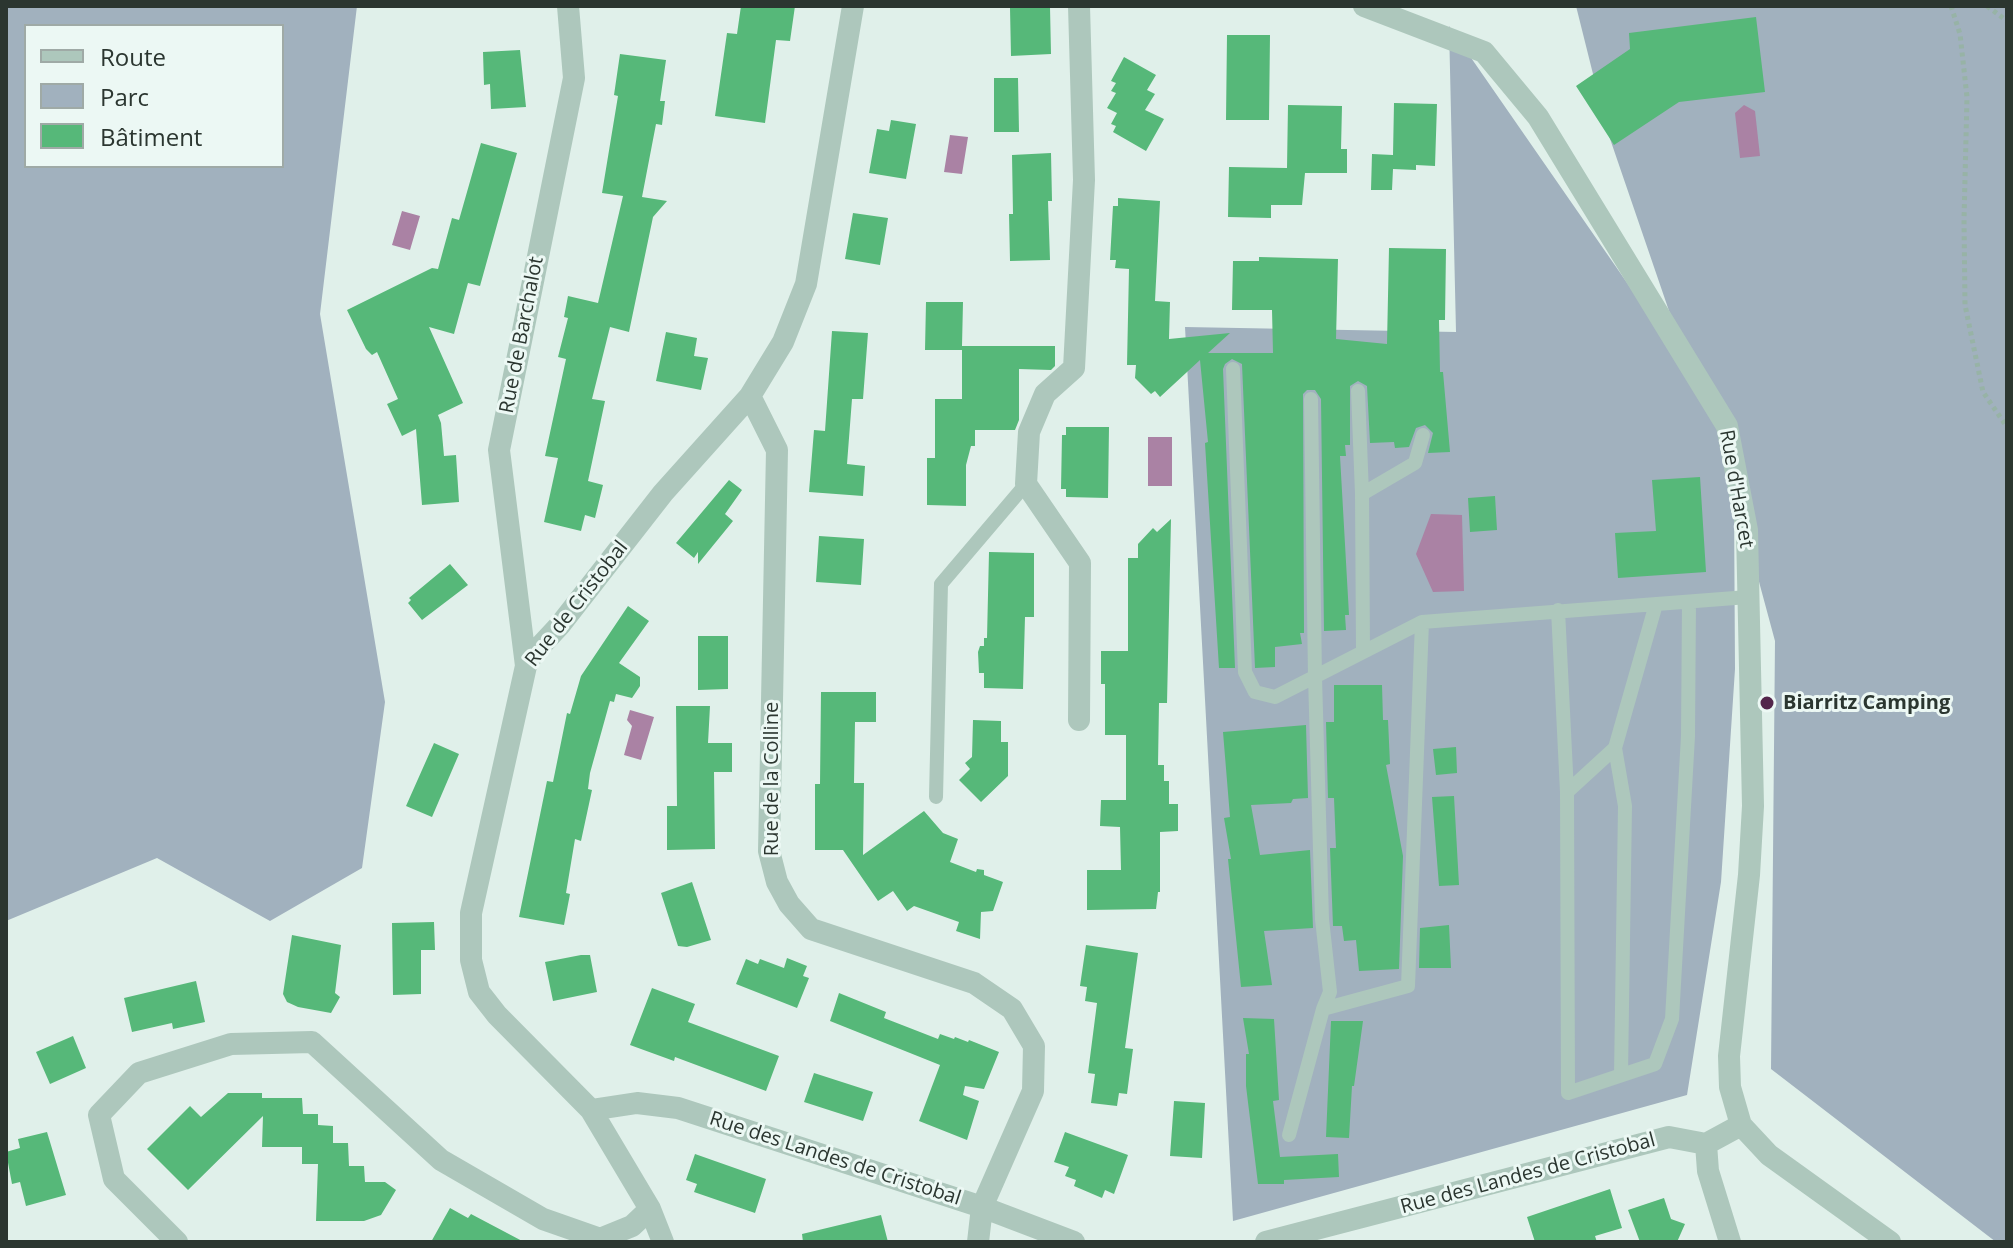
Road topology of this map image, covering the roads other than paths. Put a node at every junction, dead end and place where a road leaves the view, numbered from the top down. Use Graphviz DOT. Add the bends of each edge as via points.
graph roads {
  1 [pos="568,6"];
  2 [pos="853,6"];
  3 [pos="1079,6"];
  4 [pos="1364,6"];
  5 [pos="1233,369"];
  6 [pos="1358,391"];
  7 [pos="750,396"];
  8 [pos="1311,399"];
  9 [pos="1423,435"];
  10 [pos="1026,484"];
  11 [pos="1362,494"];
  12 [pos="1748,597"];
  13 [pos="1689,602"];
  14 [pos="1656,604"];
  15 [pos="1558,610"];
  16 [pos="1422,622"];
  17 [pos="1363,652"];
  18 [pos="526,666"];
  19 [pos="1315,677"];
  20 [pos="1079,720"];
  21 [pos="1615,748"];
  22 [pos="1567,792"];
  23 [pos="936,797"];
  24 [pos="1323,1009"];
  25 [pos="1621,1075"];
  26 [pos="591,1110"];
  27 [pos="1741,1125"];
  28 [pos="1289,1135"];
  29 [pos="1706,1144"];
  30 [pos="982,1207"];
  31 [pos="650,1209"];
  32 [pos="177,1242"];
  33 [pos="663,1242"];
  34 [pos="978,1242"];
  35 [pos="1074,1242"];
  36 [pos="1266,1242"];
  37 [pos="1730,1242"];
  38 [pos="1890,1242"];
  1 -- 18 [label="street, Rue de Barchalot" via="574,78 499,450"];
  2 -- 7 [label="street, Rue de Cristobal" via="806,284 783,342"];
  3 -- 10 [label="street" via="1084,180 1074,368 1045,394 1029,432"];
  4 -- 12 [label="street, Rue d'Harcet" via="1484,52 1538,117 1727,426 1747,530"];
  5 -- 19 [label="lane" via="1245,672 1255,692 1275,697"];
  6 -- 11 [label="lane"];
  7 -- 18 [label="street, Rue de Cristobal" via="663,493"];
  7 -- 30 [label="street, Rue de la Colline" via="777,450 769,851 777,882 811,929 974,983 1012,1009 1034,1046 1033,1091"];
  8 -- 19 [label="lane"];
  9 -- 11 [label="lane" via="1415,463"];
  10 -- 20 [label="street" via="1080,563"];
  10 -- 23 [label="lane" via="941,584"];
  11 -- 17 [label="lane"];
  12 -- 13 [label="lane"];
  12 -- 27 [label="street, Rue d'Harcet" via="1753,806 1729,1056 1730,1087"];
  13 -- 14 [label="lane"];
  13 -- 25 [label="lane" via="1688,736 1672,1019 1655,1064"];
  14 -- 15 [label="lane"];
  14 -- 21 [label="lane"];
  15 -- 16 [label="lane"];
  15 -- 22 [label="lane"];
  16 -- 17 [label="lane"];
  16 -- 24 [label="lane" via="1408,986"];
  17 -- 19 [label="lane"];
  18 -- 26 [label="street, Rue de Cristobal" via="471,913 471,960 479,992 497,1015"];
  19 -- 24 [label="lane" via="1322,919 1330,992"];
  21 -- 22 [label="lane"];
  21 -- 25 [label="lane" via="1625,806"];
  22 -- 25 [label="lane" via="1568,1093"];
  24 -- 28 [label="lane"];
  26 -- 30 [label="street, Rue des Landes de Cristobal" via="637,1103 678,1108"];
  26 -- 31 [label="street, Rue de Cristobal"];
  27 -- 29 [label="street"];
  27 -- 38 [label="street" via="1769,1155"];
  29 -- 36 [label="street, Rue des Landes de Cristobal" via="1669,1137"];
  29 -- 37 [label="street" via="1708,1171"];
  30 -- 34 [label="street, Rue de la Colline"];
  30 -- 35 [label="street, Rue des Landes de Cristobal"];
  31 -- 32 [label="street" via="632,1226 600,1239 543,1219 441,1160 312,1042 231,1044 139,1073 99,1115 114,1179"];
  31 -- 33 [label="street, Rue de Cristobal"];
}
